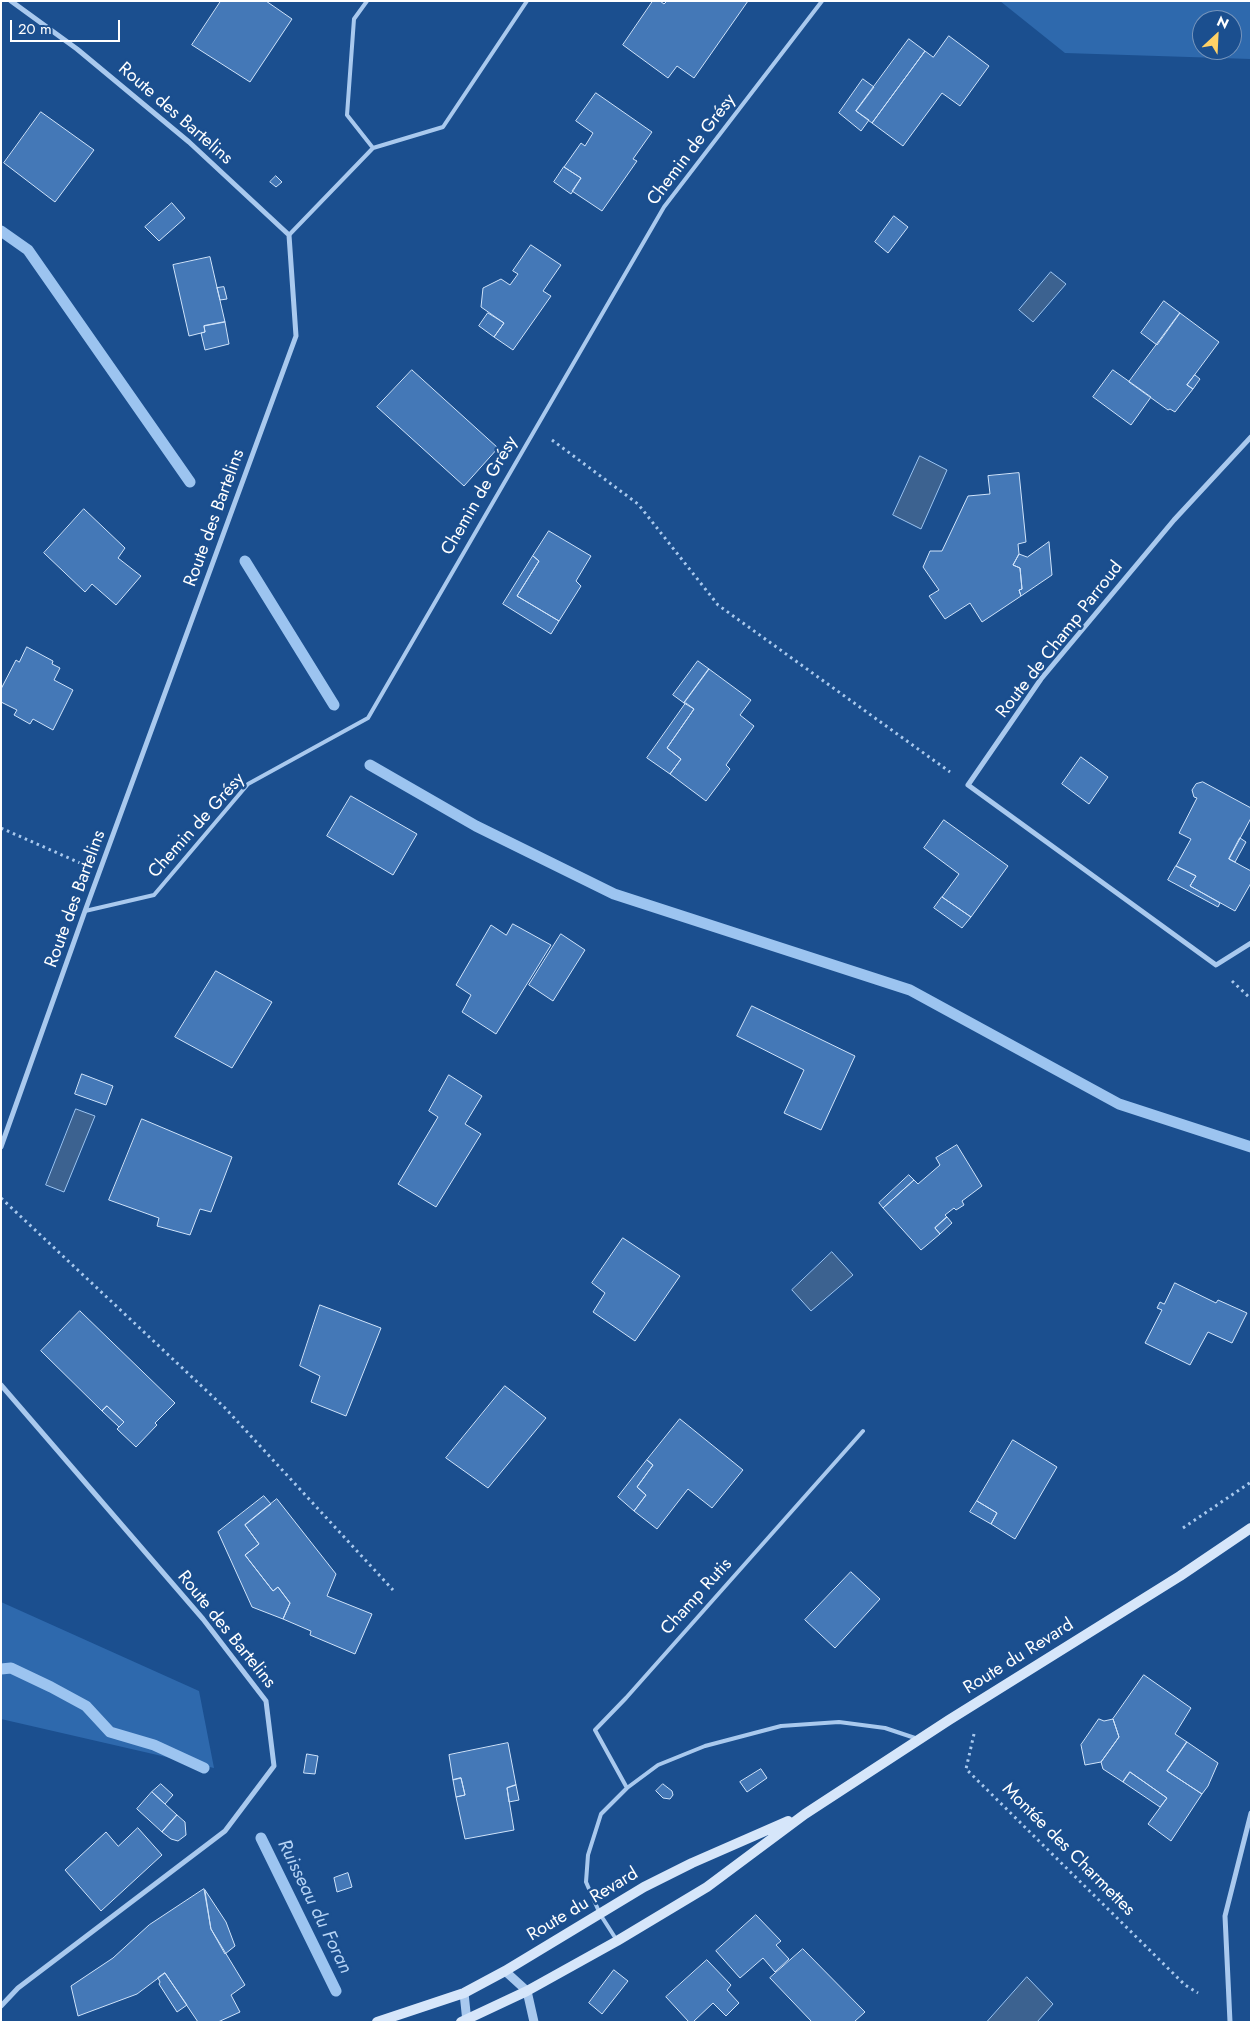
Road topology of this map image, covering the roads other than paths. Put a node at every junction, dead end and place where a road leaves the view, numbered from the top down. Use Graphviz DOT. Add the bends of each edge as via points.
graph roads {
  1 [pos="11,1"];
  2 [pos="367,1"];
  3 [pos="527,1"];
  4 [pos="822,1"];
  5 [pos="373,148"];
  6 [pos="289,235"];
  7 [pos="1251,437"];
  8 [pos="85,911"];
  9 [pos="1251,944"];
  10 [pos="1,1147"];
  11 [pos="1,1385"];
  12 [pos="863,1431"];
  13 [pos="1251,1528"];
  14 [pos="920,1740"];
  15 [pos="627,1788"];
  16 [pos="1251,1813"];
  17 [pos="805,1814"];
  18 [pos="600,1914"];
  19 [pos="617,1941"];
  20 [pos="505,1971"];
  21 [pos="527,1991"];
  22 [pos="464,1993"];
  23 [pos="1,2006"];
  24 [pos="465,2021"];
  25 [pos="377,2022"];
  26 [pos="534,2022"];
  27 [pos="1230,2022"];
  1 -- 6 [label="street, Route des Bartelins" via="77,48 181,135"];
  2 -- 5 [label="lane" via="354,19 347,115"];
  3 -- 5 [label="lane" via="443,127"];
  4 -- 8 [label="lane, Chemin de Grésy" via="664,207 368,718 248,784 154,895"];
  5 -- 6 [label="lane"];
  6 -- 8 [label="street, Route des Bartelins" via="296,336"];
  7 -- 9 [label="street, Route de Champ Parroud" via="1174,520 1042,679 968,784 1216,965"];
  8 -- 10 [label="street, Route des Bartelins"];
  11 -- 23 [label="street, Route des Bartelins" via="203,1619 266,1701 274,1766 225,1831 18,1988"];
  12 -- 15 [label="lane, Champ Rutis" via="595,1730"];
  13 -- 14 [label="main road, Route du Revard"];
  14 -- 15 [label="lane" via="885,1728 839,1722 781,1726 705,1746 658,1765"];
  14 -- 17 [label="main road, Route du Revard"];
  15 -- 18 [label="lane" via="602,1814 588,1855 586,1882"];
  16 -- 27 [label="street" via="1225,1916"];
  17 -- 18 [label="main road, Route du Revard" via="692,1863"];
  17 -- 19 [label="main road, Route du Revard" via="707,1887"];
  18 -- 19 [label="lane"];
  18 -- 20 [label="main road, Route du Revard"];
  19 -- 21 [label="main road, Route du Revard"];
  20 -- 21 [label="street"];
  20 -- 22 [label="main road, Route du Revard"];
  21 -- 24 [label="main road, Route du Revard"];
  21 -- 26 [label="street"];
  22 -- 24 [label="street"];
  22 -- 25 [label="main road, Route du Revard"];
}
